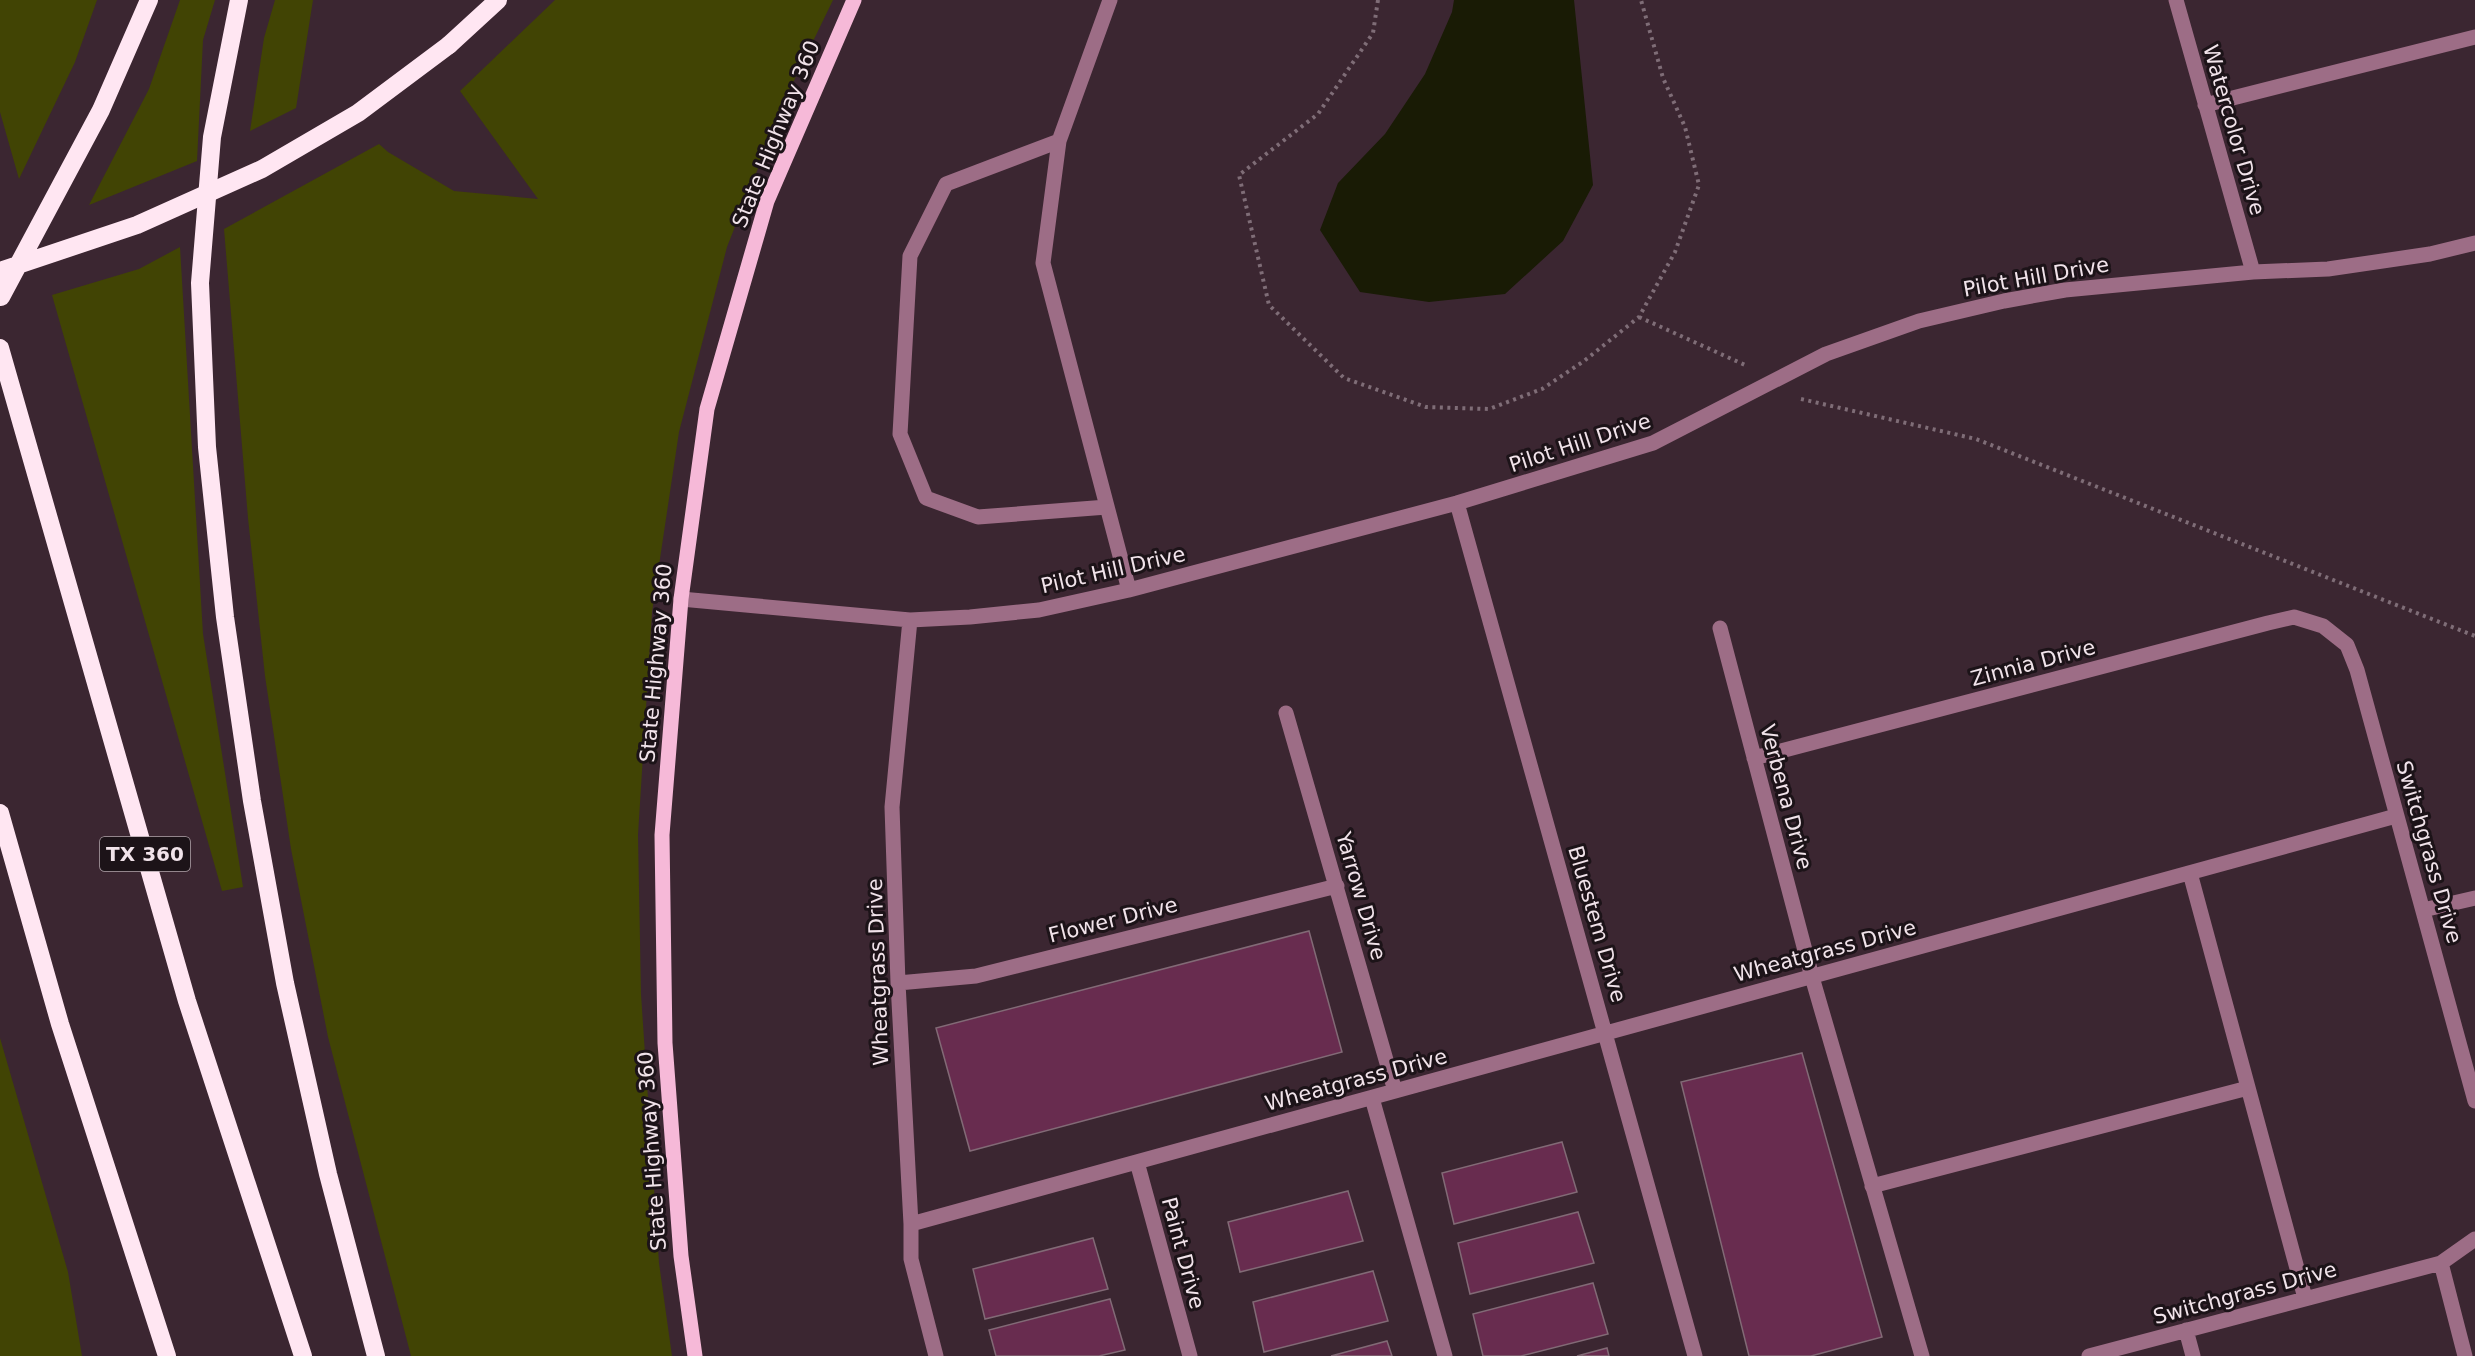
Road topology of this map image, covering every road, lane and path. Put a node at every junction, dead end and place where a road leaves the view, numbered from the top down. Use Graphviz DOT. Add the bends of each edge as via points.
graph roads {
  1 [pos="149,0"];
  2 [pos="239,0"];
  3 [pos="498,0"];
  4 [pos="854,0"];
  5 [pos="1110,0"];
  6 [pos="1378,0"];
  7 [pos="1641,0"];
  8 [pos="2176,0"];
  9 [pos="2475,37"];
  10 [pos="2205,105"];
  11 [pos="1059,141"];
  12 [pos="2475,243"];
  13 [pos="0,271"];
  14 [pos="2253,272"];
  15 [pos="0,298"];
  16 [pos="1639,317"];
  17 [pos="0,348"];
  18 [pos="1746,366"];
  19 [pos="1801,399"];
  20 [pos="1457,503"];
  21 [pos="1107,507"];
  22 [pos="1129,590"];
  23 [pos="681,599"];
  24 [pos="910,620"];
  25 [pos="2323,626"];
  26 [pos="1720,628"];
  27 [pos="2475,636"];
  28 [pos="1286,713"];
  29 [pos="1754,758"];
  30 [pos="0,813"];
  31 [pos="2396,816"];
  32 [pos="2190,873"];
  33 [pos="1337,886"];
  34 [pos="2475,898"];
  35 [pos="2423,910"];
  36 [pos="1812,977"];
  37 [pos="898,983"];
  38 [pos="1605,1033"];
  39 [pos="2248,1088"];
  40 [pos="1395,1091"];
  41 [pos="1372,1098"];
  42 [pos="2475,1101"];
  43 [pos="1137,1162"];
  44 [pos="1872,1186"];
  45 [pos="911,1224"];
  46 [pos="2475,1239"];
  47 [pos="2441,1263"];
  48 [pos="2305,1298"];
  49 [pos="2186,1330"];
  50 [pos="2467,1351"];
  51 [pos="167,1356"];
  52 [pos="303,1356"];
  53 [pos="376,1356"];
  54 [pos="695,1356"];
  55 [pos="936,1356"];
  56 [pos="1190,1356"];
  57 [pos="1445,1356"];
  58 [pos="1695,1356"];
  59 [pos="1922,1356"];
  60 [pos="2089,1356"];
  61 [pos="2193,1356"];
  1 -- 15 [label="highway, bridge" via="101,110"];
  2 -- 53 [label="highway" via="212,137 201,283 207,447 235,686 285,983 328,1173"];
  3 -- 13 [label="highway, bridge" via="449,45 358,113 262,169 137,225"];
  4 -- 23 [label="main road, State Highway 360" via="766,201 707,410"];
  5 -- 11 [label="street"];
  6 -- 16 [label="path" via="1373,33 1318,114 1239,175 1269,305 1344,378 1426,407 1489,409 1542,389"];
  7 -- 16 [label="path" via="1663,78 1685,127 1699,185 1675,252"];
  8 -- 10 [label="street, Watercolor Drive"];
  9 -- 10 [label="street"];
  10 -- 14 [label="street, Watercolor Drive"];
  11 -- 21 [label="street" via="1042,263"];
  11 -- 21 [label="street" via="946,184 910,256 900,434 926,498 978,517"];
  12 -- 14 [label="street, Pilot Hill Drive" via="2328,269"];
  14 -- 20 [label="street, Pilot Hill Drive" via="2065,290 1919,321 1826,354 1653,443"];
  16 -- 18 [label="path"];
  17 -- 52 [label="highway, TX 360" via="187,1001"];
  19 -- 27 [label="path" via="1976,439"];
  20 -- 22 [label="street, Pilot Hill Drive"];
  20 -- 38 [label="street, Bluestem Drive"];
  21 -- 22 [label="street"];
  22 -- 24 [label="street, Pilot Hill Drive" via="1039,610"];
  23 -- 24 [label="street, Pilot Hill Drive"];
  23 -- 54 [label="main road, State Highway 360" via="662,835 665,1020 681,1256"];
  24 -- 37 [label="street, Wheatgrass Drive" via="892,807"];
  25 -- 29 [label="street, Zinnia Drive" via="2294,617 2268,623"];
  25 -- 31 [label="street, Switchgrass Drive" via="2347,645 2357,670"];
  26 -- 29 [label="street, Verbena Drive"];
  28 -- 33 [label="street, Yarrow Drive"];
  29 -- 36 [label="street, Verbena Drive"];
  30 -- 51 [label="highway" via="60,1024"];
  31 -- 32 [label="street, Wheatgrass Drive"];
  31 -- 35 [label="street, Switchgrass Drive"];
  32 -- 36 [label="street, Wheatgrass Drive"];
  32 -- 39 [label="street"];
  33 -- 37 [label="street, Flower Drive" via="976,976"];
  33 -- 40 [label="street, Yarrow Drive"];
  34 -- 35 [label="street"];
  35 -- 42 [label="street, Switchgrass Drive"];
  36 -- 38 [label="street, Wheatgrass Drive"];
  36 -- 44 [label="street, Verbena Drive"];
  37 -- 45 [label="street, Wheatgrass Drive"];
  38 -- 40 [label="street, Wheatgrass Drive"];
  38 -- 58 [label="street, Bluestem Drive"];
  39 -- 44 [label="street"];
  39 -- 48 [label="street"];
  40 -- 41 [label="street, Wheatgrass Drive"];
  41 -- 43 [label="street, Wheatgrass Drive"];
  41 -- 57 [label="street"];
  43 -- 45 [label="street, Wheatgrass Drive"];
  43 -- 56 [label="street, Paint Drive"];
  44 -- 59 [label="street, Verbena Drive"];
  45 -- 55 [label="street" via="911,1259"];
  46 -- 47 [label="street, Switchgrass Drive"];
  47 -- 48 [label="street, Switchgrass Drive"];
  47 -- 50 [label="street"];
  48 -- 49 [label="street, Switchgrass Drive"];
  49 -- 60 [label="street, Switchgrass Drive"];
  49 -- 61 [label="street"];
}
